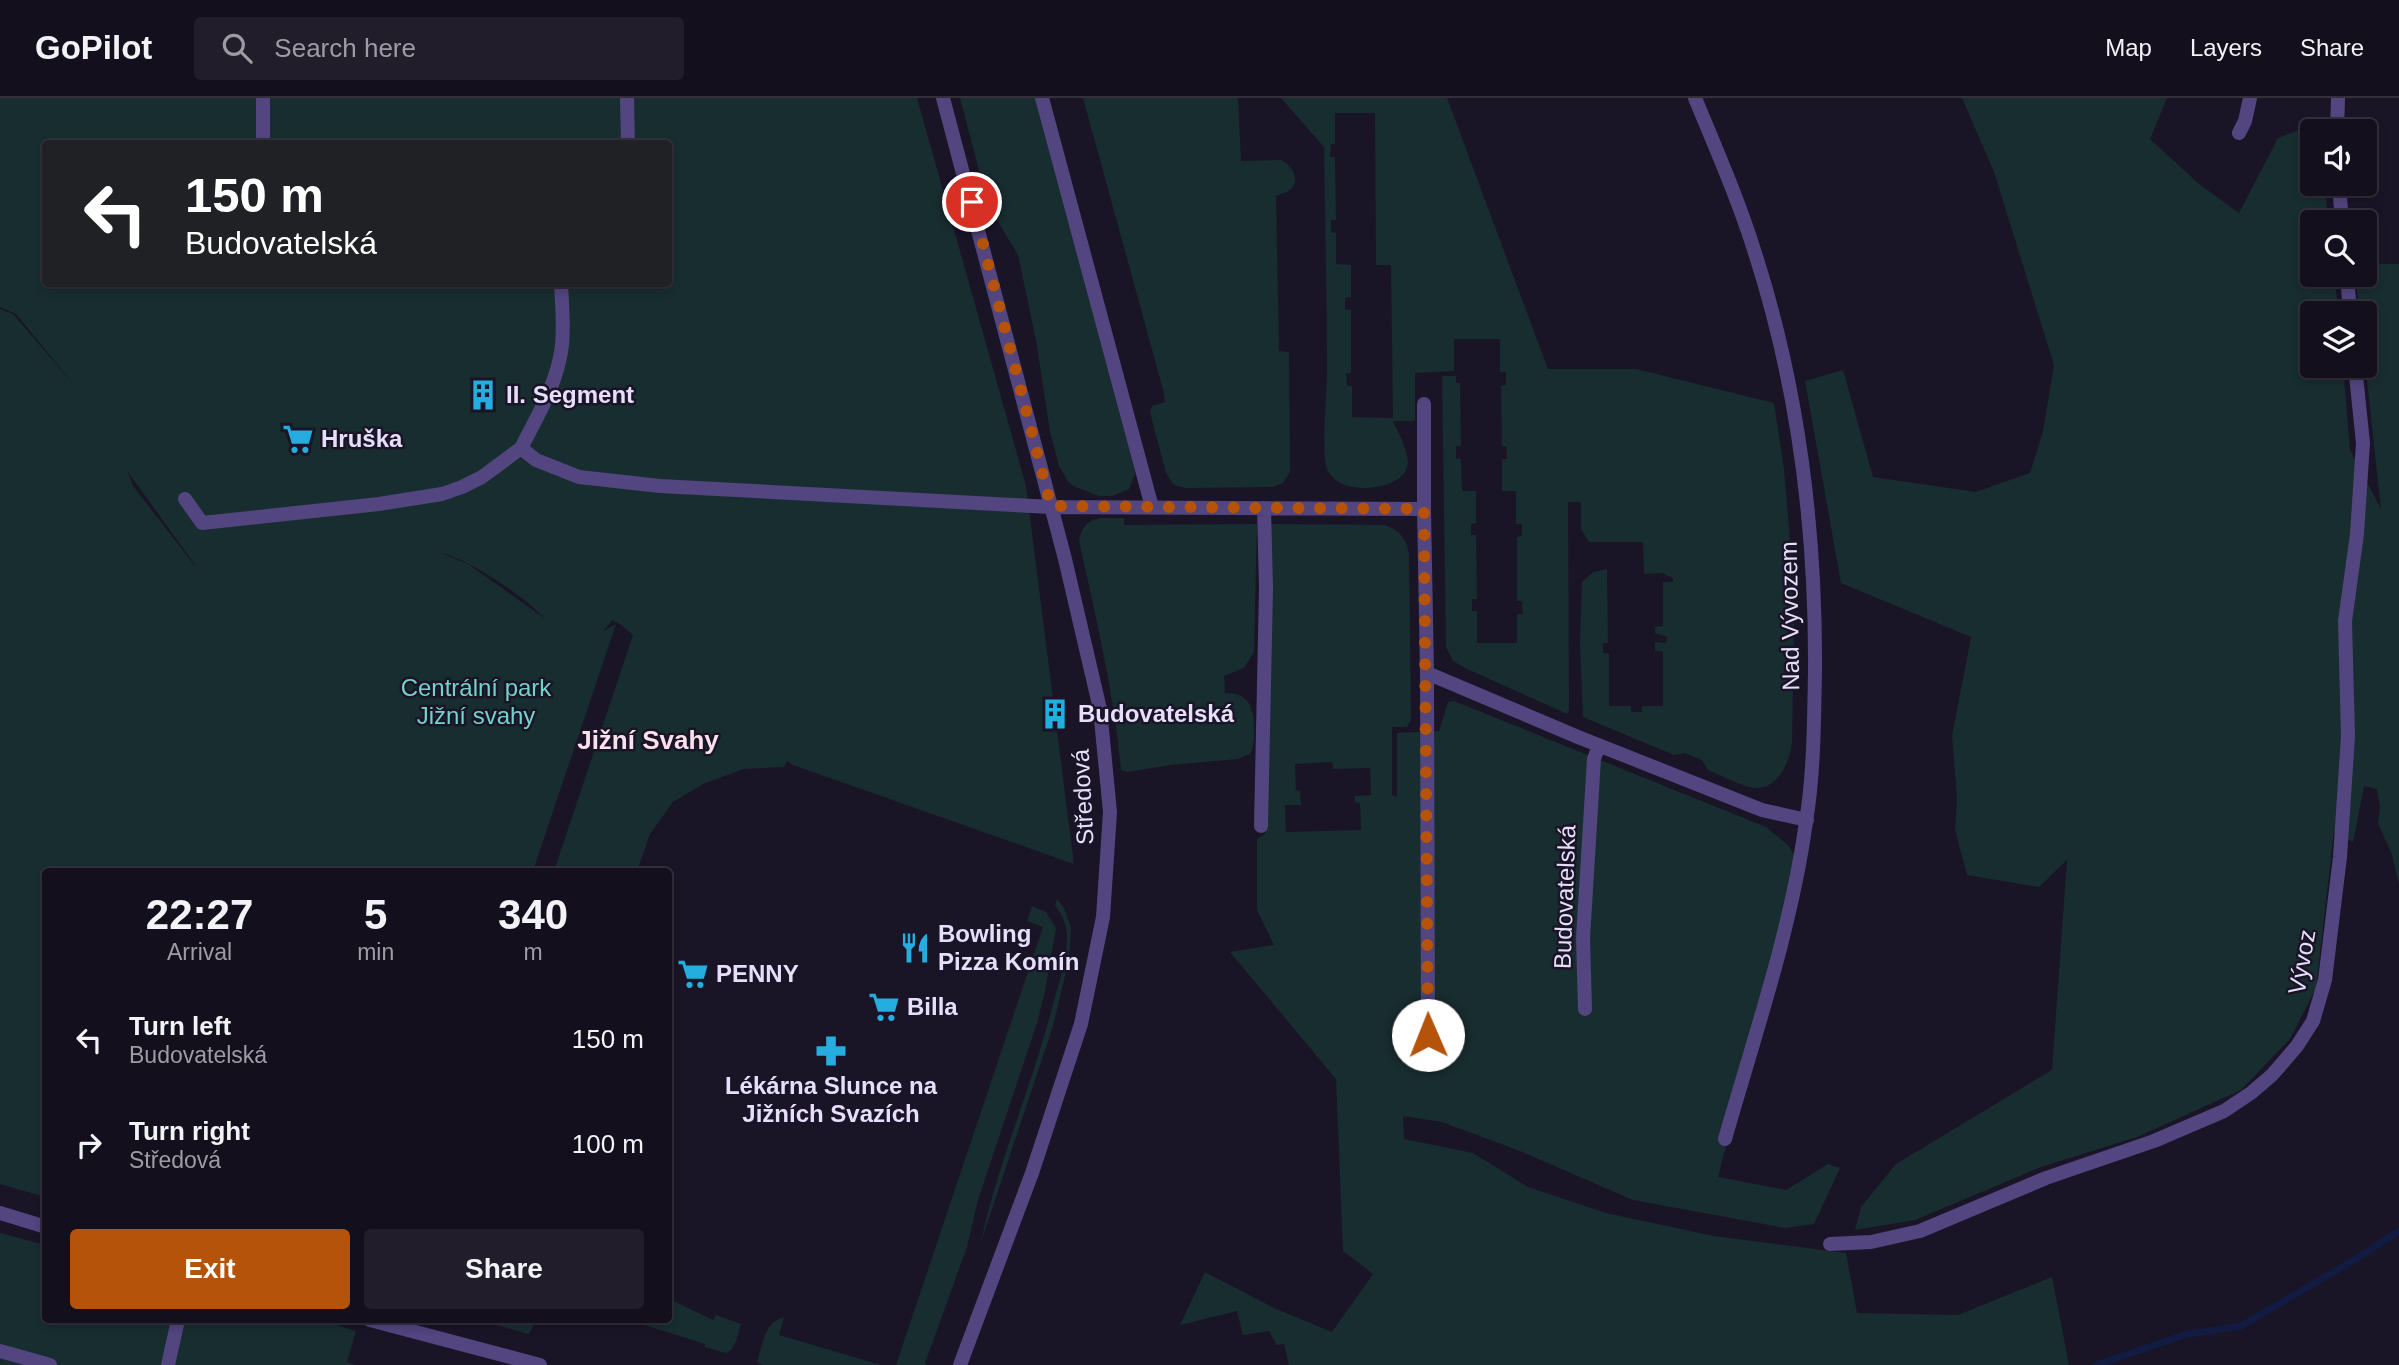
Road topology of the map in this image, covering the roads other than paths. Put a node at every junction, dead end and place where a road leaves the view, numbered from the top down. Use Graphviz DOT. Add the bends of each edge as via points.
graph roads {
  1 [pos="263,98"];
  2 [pos="627,98"];
  3 [pos="943,98"];
  4 [pos="1042,98"];
  5 [pos="1695,98"];
  6 [pos="2250,98"];
  7 [pos="2338,98"];
  8 [pos="2337,119"];
  9 [pos="2239,133"];
  10 [pos="263,140"];
  11 [pos="628,140"];
  12 [pos="561,287"];
  13 [pos="2357,378"];
  14 [pos="1424,404"];
  15 [pos="521,447"];
  16 [pos="185,499"];
  17 [pos="1051,506"];
  18 [pos="1152,506"];
  19 [pos="1264,508"];
  20 [pos="1424,509"];
  21 [pos="1427,673"];
  22 [pos="1599,745"];
  23 [pos="1807,820"];
  24 [pos="1261,826"];
  25 [pos="1585,1009"];
  26 [pos="1428,1040"];
  27 [pos="1725,1139"];
  28 [pos="0,1213"];
  29 [pos="42,1226"];
  30 [pos="1830,1244"];
  31 [pos="176,1323"];
  32 [pos="381,1323"];
  33 [pos="0,1351"];
  34 [pos="50,1365"];
  35 [pos="168,1365"];
  36 [pos="540,1365"];
  37 [pos="960,1365"];
  1 -- 10 [label="street"];
  2 -- 11 [label="street"];
  3 -- 17 [label="street, Středová"];
  4 -- 18 [label="street"];
  5 -- 23 [label="street, Nad Vývozem" via="1755,253 1799,431 1815,626"];
  6 -- 9 [label="street"];
  7 -- 8 [label="street"];
  12 -- 15 [label="street" via="558,364 546,401"];
  13 -- 30 [label="street, Vývoz" via="2363,443 2346,621 2347,750 2340,858 2325,980 2313,1021 2272,1075 2224,1111 1920,1231 1871,1242"];
  14 -- 20 [label="street"];
  15 -- 16 [label="street" via="482,477 424,497 202,523"];
  15 -- 17 [label="street" via="558,470 602,481"];
  17 -- 18 [label="street"];
  17 -- 37 [label="street, Středová" via="1100,709 1110,812 1106,892 1081,1024 1032,1174"];
  18 -- 19 [label="street"];
  19 -- 20 [label="street"];
  19 -- 24 [label="street"];
  20 -- 21 [label="street"];
  21 -- 22 [label="street"];
  21 -- 26 [label="street"];
  22 -- 23 [label="street" via="1762,810"];
  22 -- 25 [label="street, Budovatelská" via="1594,759 1583,938"];
  23 -- 27 [label="street, Nad Vývozem" via="1766,1006"];
  28 -- 29 [label="street"];
  31 -- 35 [label="street"];
  32 -- 36 [label="street"];
  33 -- 34 [label="street"];
}
